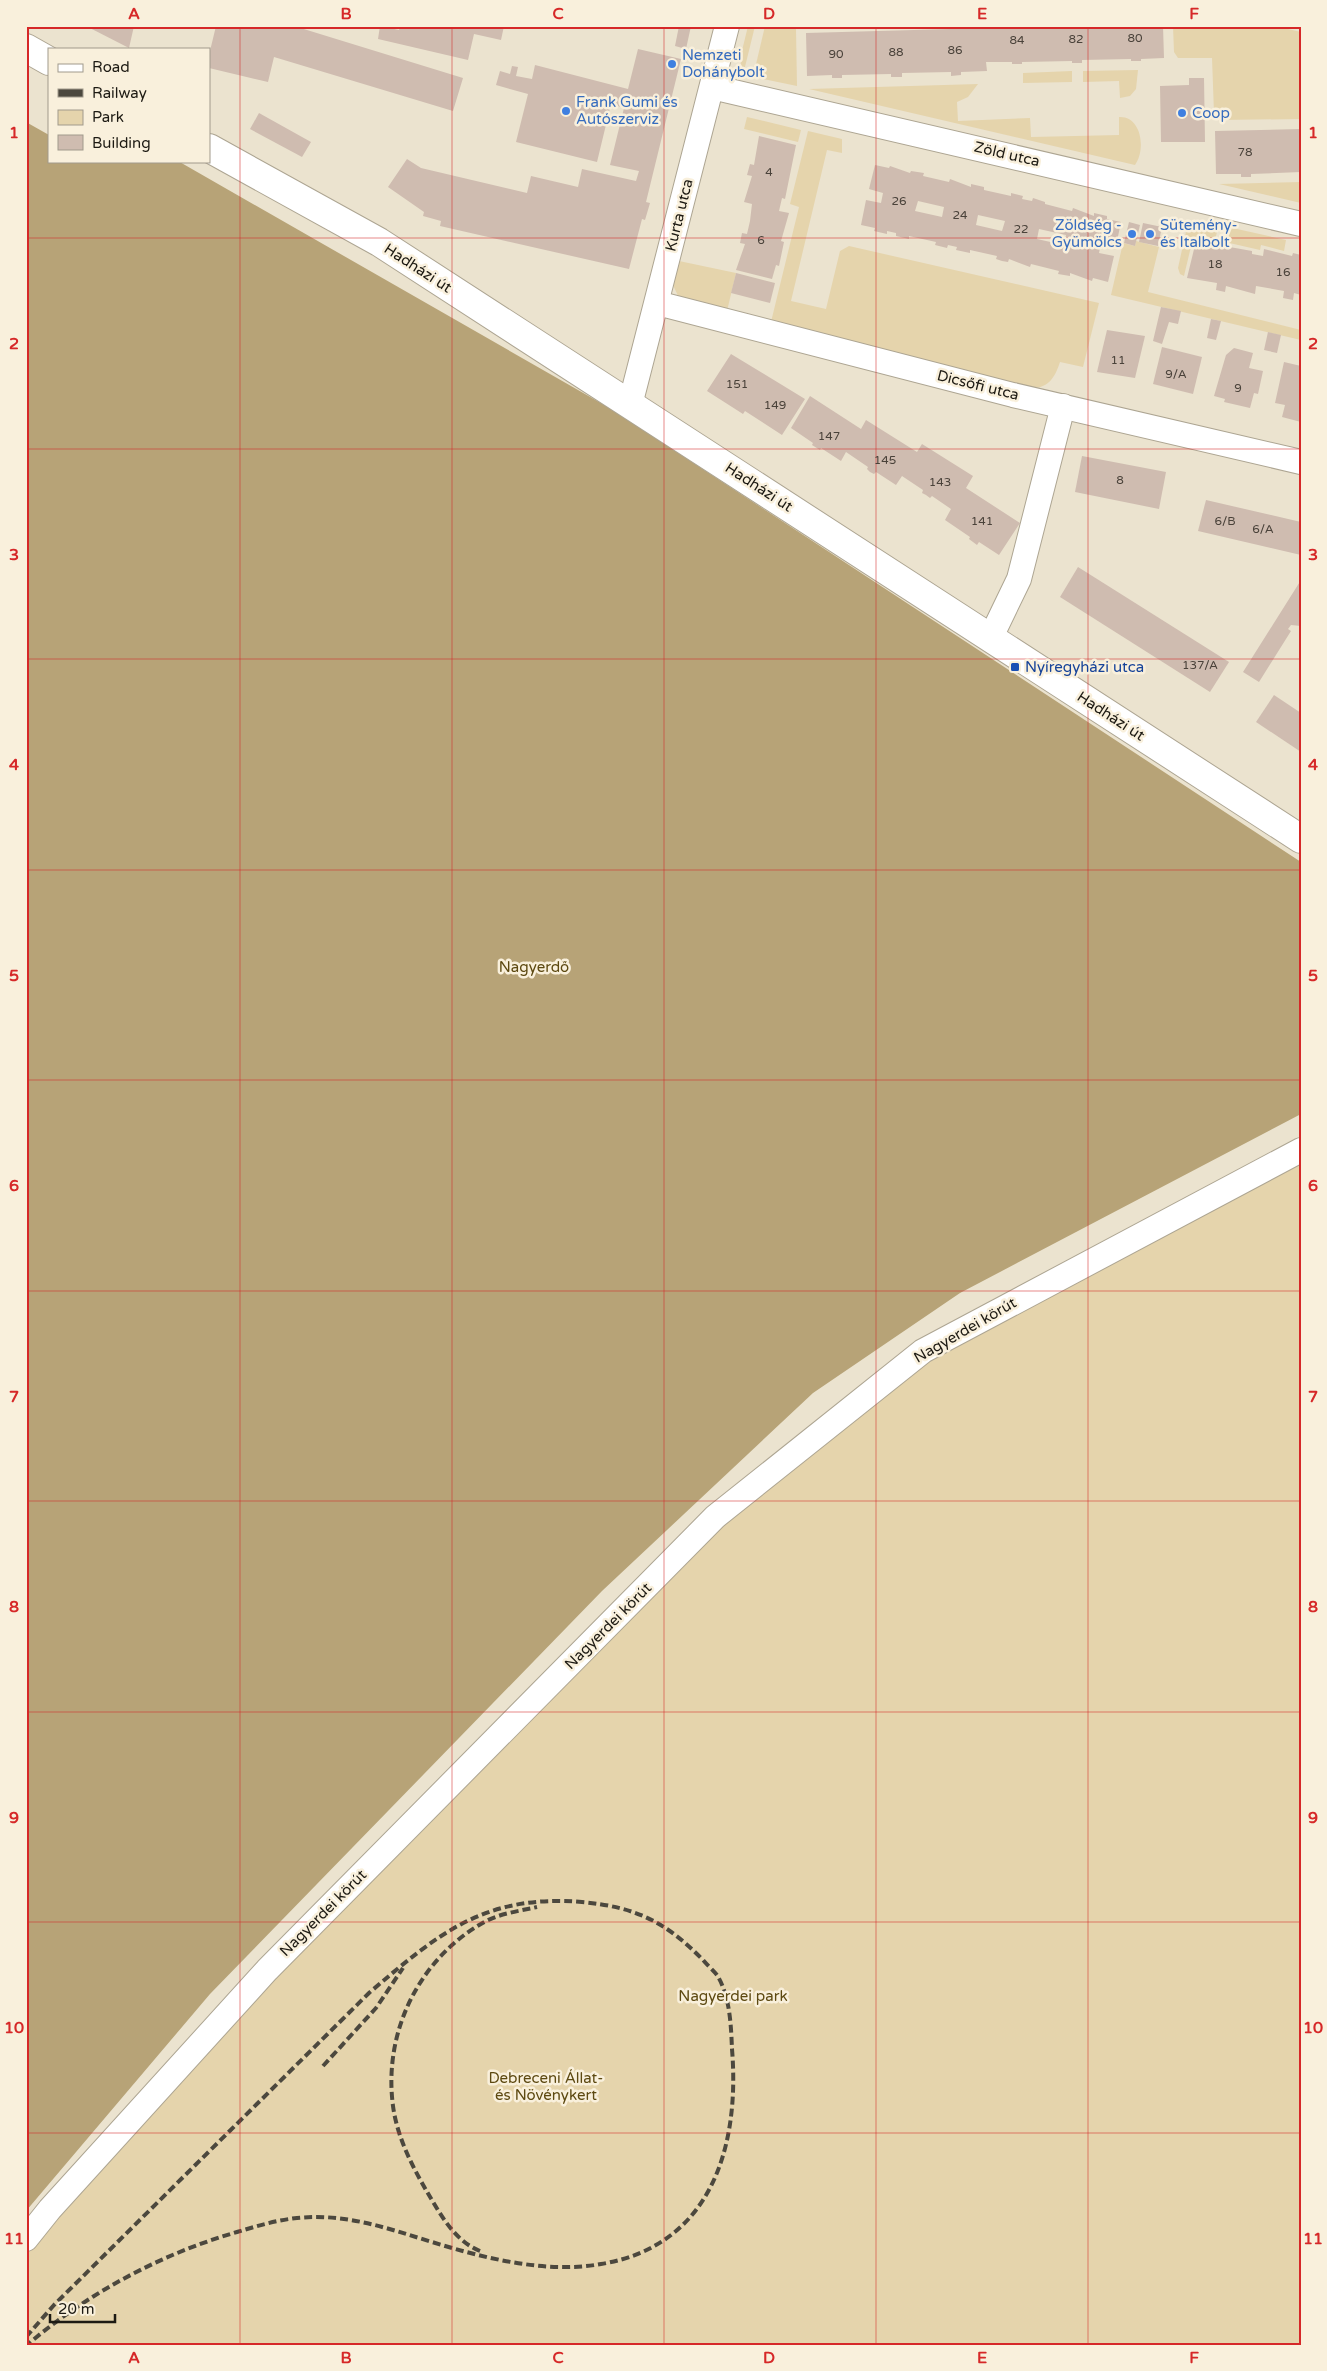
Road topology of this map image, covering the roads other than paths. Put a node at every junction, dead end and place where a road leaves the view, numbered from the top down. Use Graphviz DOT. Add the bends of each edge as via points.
graph roads {
  1 [pos="727,26"];
  2 [pos="26,48"];
  3 [pos="48,60"];
  4 [pos="712,87"];
  5 [pos="210,149"];
  6 [pos="1301,224"];
  7 [pos="657,303"];
  8 [pos="630,404"];
  9 [pos="1063,406"];
  10 [pos="1301,462"];
  11 [pos="991,637"];
  12 [pos="1301,839"];
  13 [pos="1301,1150"];
  14 [pos="26,2239"];
  1 -- 4 [label="street, Kurta utca"];
  2 -- 3 [label="street"];
  4 -- 6 [label="street, Zöld utca"];
  4 -- 7 [label="street, Kurta utca"];
  5 -- 8 [label="street, Hadházi út" via="378,242"];
  7 -- 8 [label="street, Kurta utca"];
  7 -- 9 [label="street, Dicsőfi utca"];
  8 -- 11 [label="street, Hadházi út"];
  9 -- 10 [label="street, Dicsőfi utca"];
  9 -- 11 [label="street" via="1019,580"];
  11 -- 12 [label="street, Hadházi út"];
  13 -- 14 [label="street, Nagyerdei körút" via="923,1350 715,1518 267,1970"];
}
